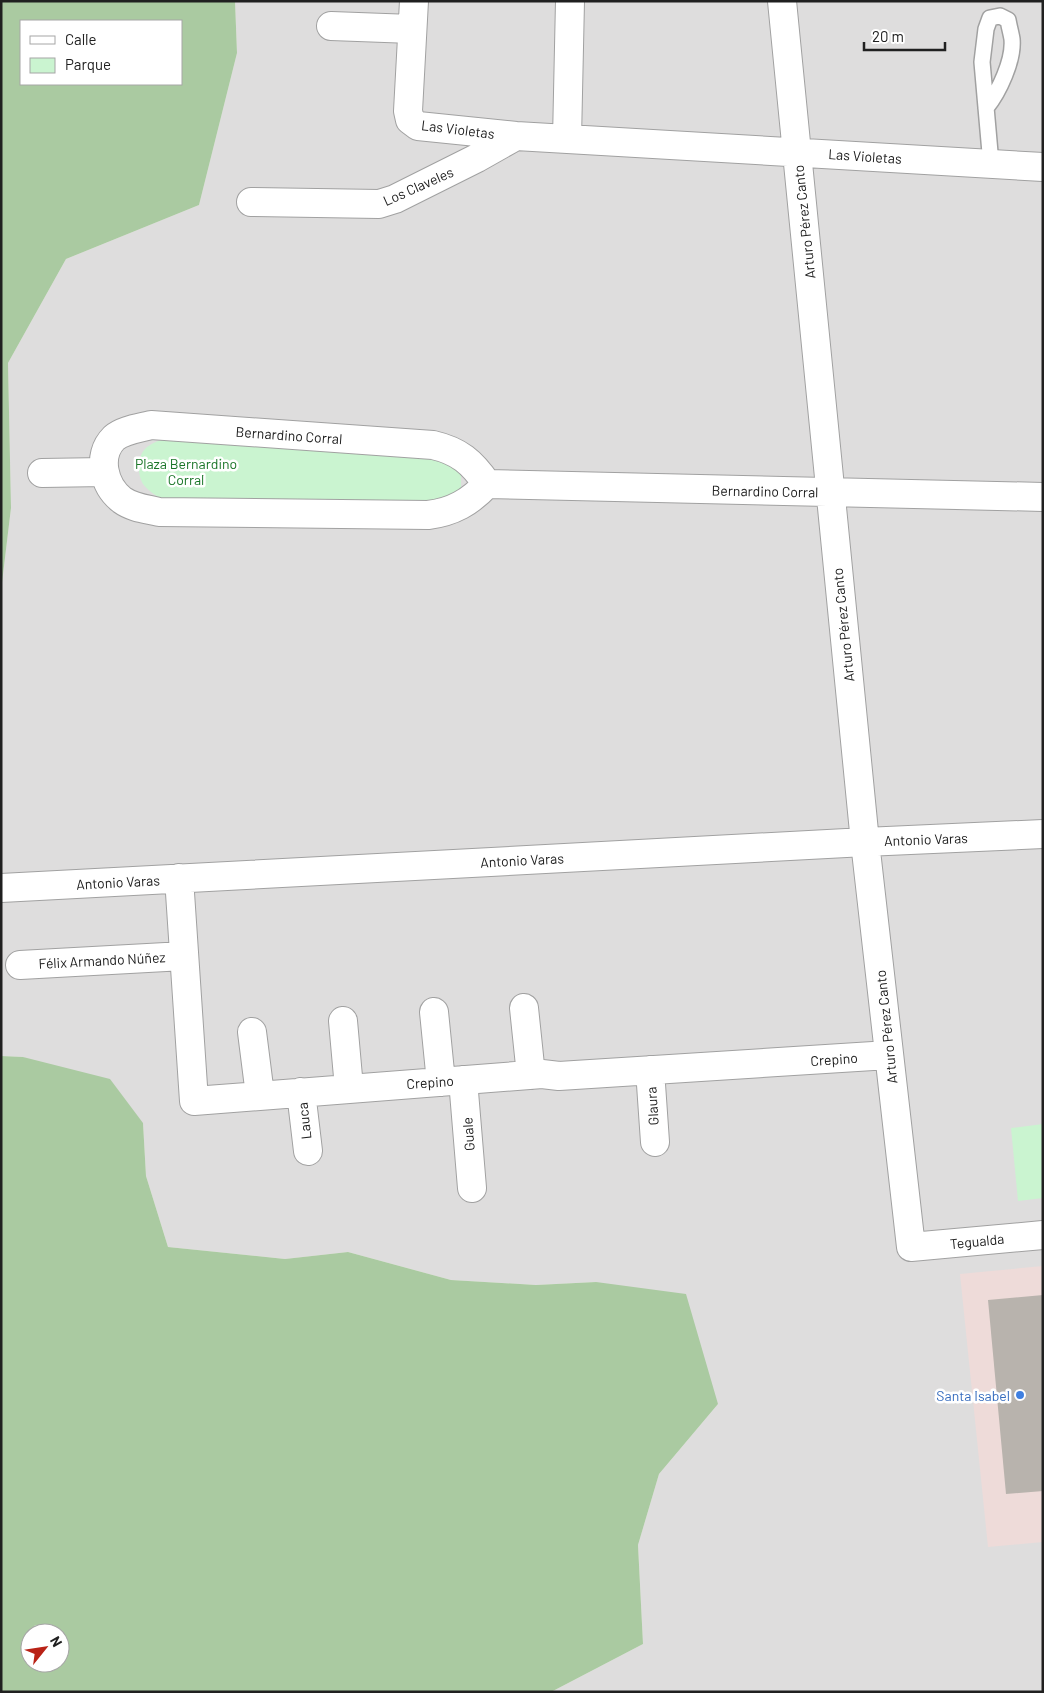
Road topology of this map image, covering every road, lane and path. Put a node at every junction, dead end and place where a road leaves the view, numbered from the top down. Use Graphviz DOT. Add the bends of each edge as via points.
graph roads {
  1 [pos="414,1"];
  2 [pos="570,1"];
  3 [pos="782,1"];
  4 [pos="331,26"];
  5 [pos="412,29"];
  6 [pos="986,108"];
  7 [pos="516,136"];
  8 [pos="567,139"];
  9 [pos="797,152"];
  10 [pos="991,164"];
  11 [pos="1043,167"];
  12 [pos="251,202"];
  13 [pos="104,472"];
  14 [pos="42,473"];
  15 [pos="487,484"];
  16 [pos="831,492"];
  17 [pos="1043,498"];
  18 [pos="1043,834"];
  19 [pos="865,842"];
  20 [pos="178,878"];
  21 [pos="1,888"];
  22 [pos="184,956"];
  23 [pos="20,965"];
  24 [pos="524,1008"];
  25 [pos="434,1012"];
  26 [pos="343,1021"];
  27 [pos="252,1032"];
  28 [pos="889,1055"];
  29 [pos="650,1070"];
  30 [pos="531,1075"];
  31 [pos="452,1081"];
  32 [pos="349,1088"];
  33 [pos="301,1092"];
  34 [pos="260,1095"];
  35 [pos="655,1142"];
  36 [pos="308,1151"];
  37 [pos="472,1188"];
  38 [pos="1043,1234"];
  39 [pos="911,1248"];
  1 -- 5 [label="street"];
  2 -- 8 [label="street"];
  3 -- 9 [label="street, Arturo Pérez Canto"];
  4 -- 5 [label="street"];
  5 -- 7 [label="street, Las Violetas" via="410,120 418,126"];
  6 -- 6 [label="lane" via="1009,64 1012,41 1008,20 1000,16 990,18 986,29 982,62"];
  6 -- 10 [label="lane"];
  7 -- 8 [label="street, Las Violetas"];
  7 -- 12 [label="street, Los Claveles" via="396,199 379,204"];
  8 -- 9 [label="street, Las Violetas"];
  9 -- 10 [label="street, Las Violetas"];
  9 -- 16 [label="street, Arturo Pérez Canto"];
  10 -- 11 [label="street, Las Violetas"];
  13 -- 14 [label="street"];
  13 -- 15 [label="street" via="109,485 122,500 137,508 159,512 428,515 455,508"];
  13 -- 15 [label="street, Bernardino Corral" via="105,452 115,437 151,426 432,445 469,461"];
  15 -- 16 [label="street, Bernardino Corral"];
  16 -- 17 [label="street, Bernardino Corral"];
  16 -- 19 [label="street, Arturo Pérez Canto"];
  18 -- 19 [label="street, Antonio Varas"];
  19 -- 20 [label="street, Antonio Varas"];
  19 -- 28 [label="street, Arturo Pérez Canto"];
  20 -- 21 [label="street, Antonio Varas"];
  20 -- 22 [label="street, Crepino"];
  22 -- 23 [label="street, Félix Armando Núñez"];
  22 -- 34 [label="street, Crepino" via="194,1100"];
  24 -- 30 [label="street"];
  25 -- 31 [label="street, Guale"];
  26 -- 32 [label="street"];
  27 -- 34 [label="street"];
  28 -- 29 [label="street, Crepino"];
  28 -- 39 [label="street, Arturo Pérez Canto"];
  29 -- 30 [label="street, Crepino"];
  29 -- 35 [label="street, Glaura"];
  30 -- 31 [label="street, Crepino"];
  31 -- 32 [label="street, Crepino"];
  31 -- 37 [label="street, Guale"];
  32 -- 33 [label="street, Crepino"];
  33 -- 34 [label="street, Crepino"];
  33 -- 36 [label="street, Lauca"];
  38 -- 39 [label="street, Tegualda"];
}
